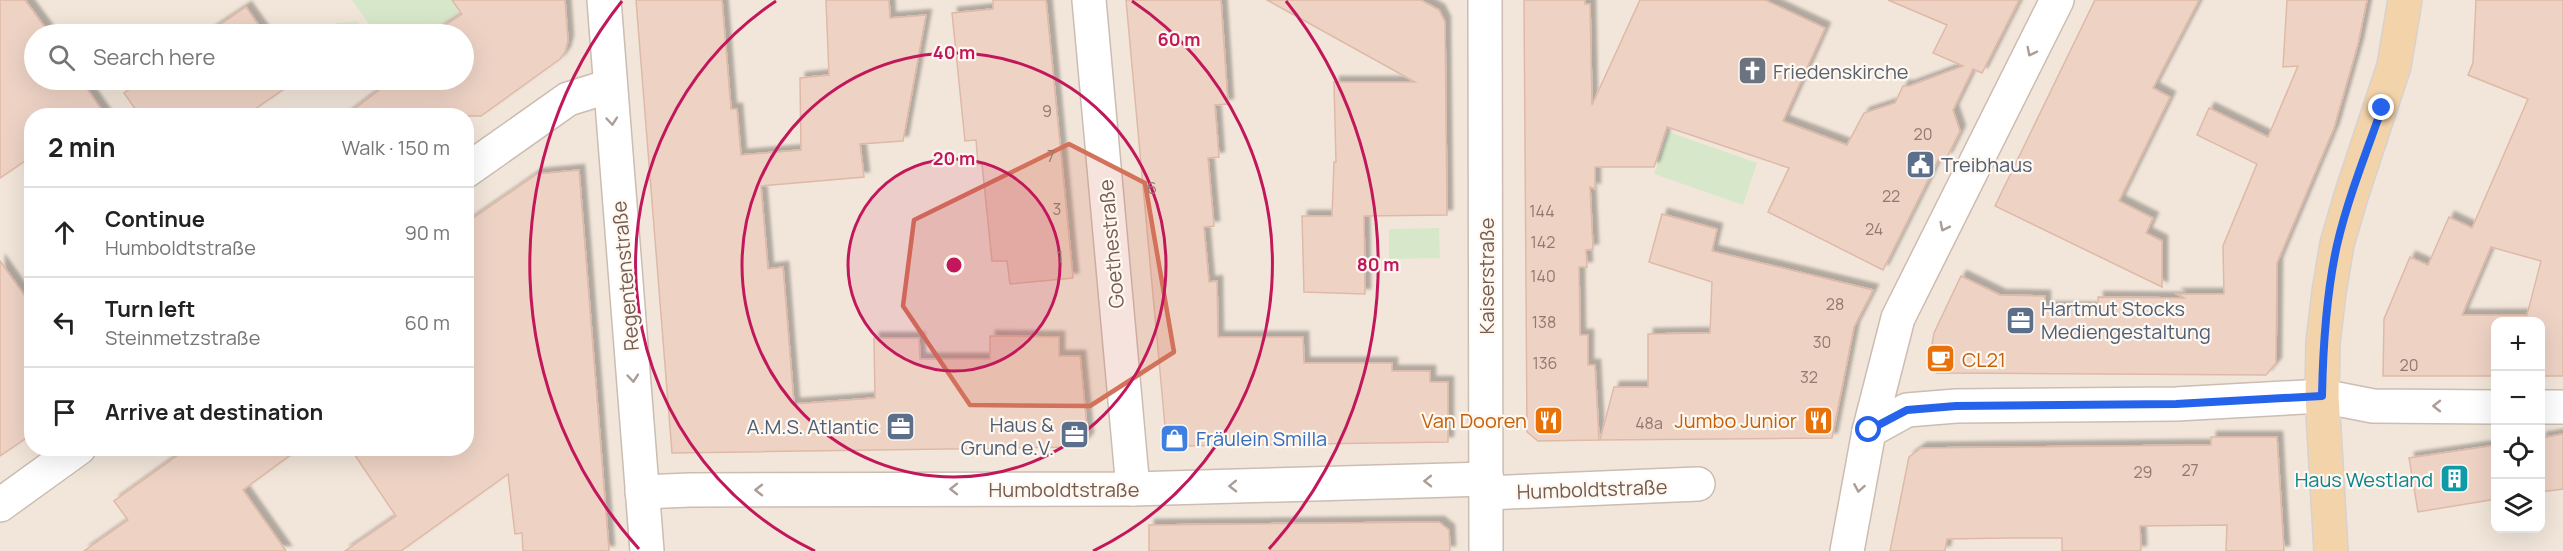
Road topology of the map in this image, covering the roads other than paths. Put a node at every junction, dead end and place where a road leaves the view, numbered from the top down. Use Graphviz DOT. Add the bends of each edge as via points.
graph roads {
  1 [pos="604,0"];
  2 [pos="1089,0"];
  3 [pos="1485,0"];
  4 [pos="2057,0"];
  5 [pos="2405,0"];
  6 [pos="610,86"];
  7 [pos="474,165"];
  8 [pos="2322,396"];
  9 [pos="2491,407"];
  10 [pos="2545,407"];
  11 [pos="2563,407"];
  12 [pos="1869,430"];
  13 [pos="68,456"];
  14 [pos="1698,484"];
  15 [pos="1486,486"];
  16 [pos="1133,489"];
  17 [pos="642,492"];
  18 [pos="0,505"];
  19 [pos="647,551"];
  20 [pos="1486,551"];
  21 [pos="1847,551"];
  22 [pos="2331,551"];
  1 -- 6 [label="street, Regentenstraße"];
  2 -- 16 [label="street, Goethestraße"];
  3 -- 15 [label="street, Kaiserstraße"];
  4 -- 12 [label="street, one-way" via="1898,318"];
  5 -- 8 [label="main road" via="2394,66 2337,244 2323,342"];
  6 -- 7 [label="street" via="568,99"];
  6 -- 17 [label="street, Regentenstraße, one-way"];
  9 -- 8 [label="street, one-way" via="2373,406"];
  8 -- 12 [label="street" via="2176,404 1956,406 1907,410"];
  8 -- 22 [label="main road"];
  10 -- 11 [label="street"];
  12 -- 21 [label="street, one-way"];
  13 -- 18 [label="street"];
  14 -- 15 [label="street, Humboldtstraße"];
  15 -- 16 [label="street, Humboldtstraße, one-way"];
  15 -- 20 [label="street, Kaiserstraße"];
  16 -- 17 [label="street, Humboldtstraße, one-way"];
  17 -- 19 [label="street, Regentenstraße"];
}
